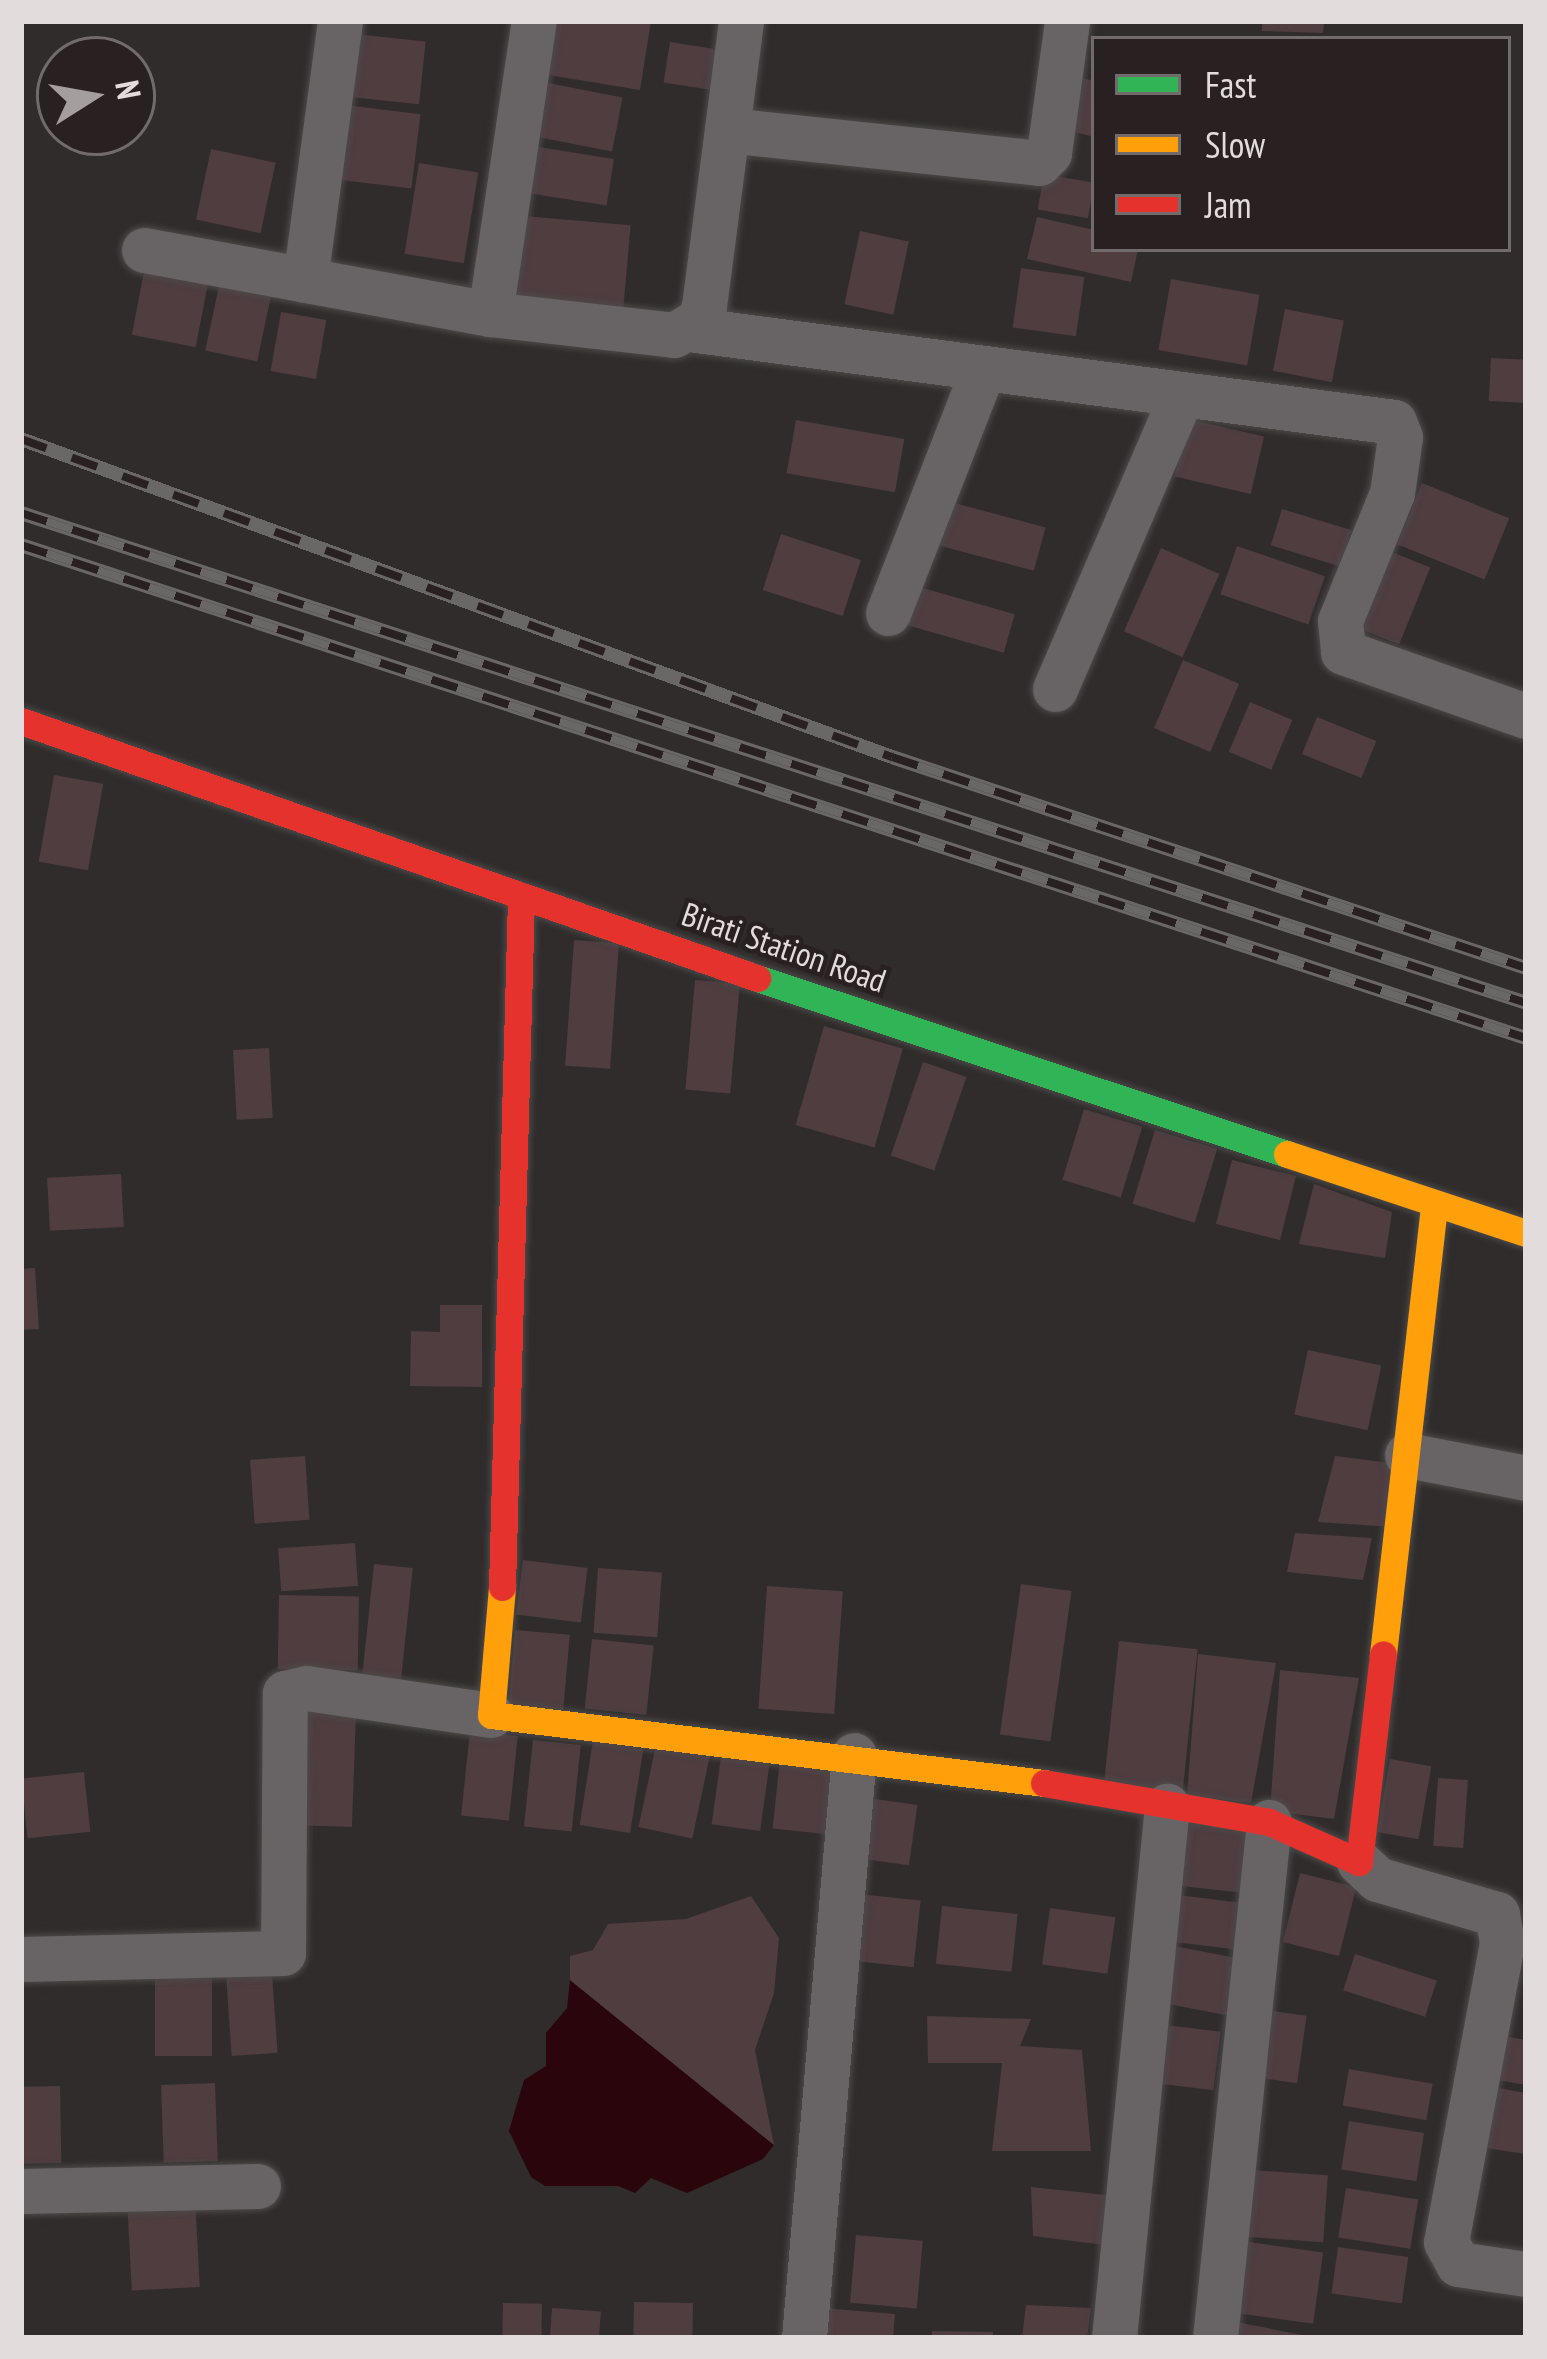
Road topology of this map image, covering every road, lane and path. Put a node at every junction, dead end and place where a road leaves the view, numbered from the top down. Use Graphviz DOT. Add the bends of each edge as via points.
graph roads {
  1 [pos="340,21"];
  2 [pos="534,21"];
  3 [pos="741,21"];
  4 [pos="1067,21"];
  5 [pos="727,130"];
  6 [pos="144,250"];
  7 [pos="305,280"];
  8 [pos="490,314"];
  9 [pos="689,329"];
  10 [pos="982,372"];
  11 [pos="1181,396"];
  12 [pos="888,613"];
  13 [pos="1055,689"];
  14 [pos="1526,716"];
  15 [pos="21,721"];
  16 [pos="521,900"];
  17 [pos="1434,1208"];
  18 [pos="1526,1233"];
  19 [pos="1407,1455"];
  20 [pos="1526,1478"];
  21 [pos="491,1715"];
  22 [pos="854,1755"];
  23 [pos="1167,1806"];
  24 [pos="1269,1822"];
  25 [pos="1359,1862"];
  26 [pos="21,1959"];
  27 [pos="1509,1997"];
  28 [pos="258,2186"];
  29 [pos="21,2191"];
  30 [pos="1526,2274"];
  31 [pos="804,2338"];
  32 [pos="1114,2338"];
  33 [pos="1215,2338"];
  1 -- 7 [label="street"];
  2 -- 8 [label="street"];
  3 -- 5 [label="street"];
  4 -- 5 [label="street" via="1049,153 1039,163"];
  5 -- 9 [label="street" via="704,306"];
  6 -- 7 [label="street"];
  7 -- 8 [label="street"];
  8 -- 9 [label="street" via="674,335"];
  9 -- 10 [label="street"];
  10 -- 11 [label="street"];
  10 -- 12 [label="street"];
  11 -- 13 [label="street"];
  11 -- 14 [label="street" via="1394,422 1400,437 1392,493 1340,621 1342,652"];
  15 -- 16 [label="street, Birati Station Road"];
  16 -- 17 [label="street, Birati Station Road"];
  16 -- 21 [label="street" via="508,1521"];
  17 -- 18 [label="street, Birati Station Road"];
  17 -- 19 [label="street"];
  19 -- 20 [label="street"];
  19 -- 25 [label="street"];
  21 -- 22 [label="street"];
  21 -- 26 [label="street" via="306,1688 285,1693 283,1953"];
  22 -- 23 [label="street"];
  22 -- 31 [label="street"];
  23 -- 24 [label="street"];
  23 -- 32 [label="street"];
  24 -- 25 [label="street"];
  24 -- 33 [label="street"];
  25 -- 27 [label="street" via="1377,1880 1497,1914"];
  27 -- 30 [label="street" via="1446,2242 1458,2264"];
  28 -- 29 [label="street"];
}
